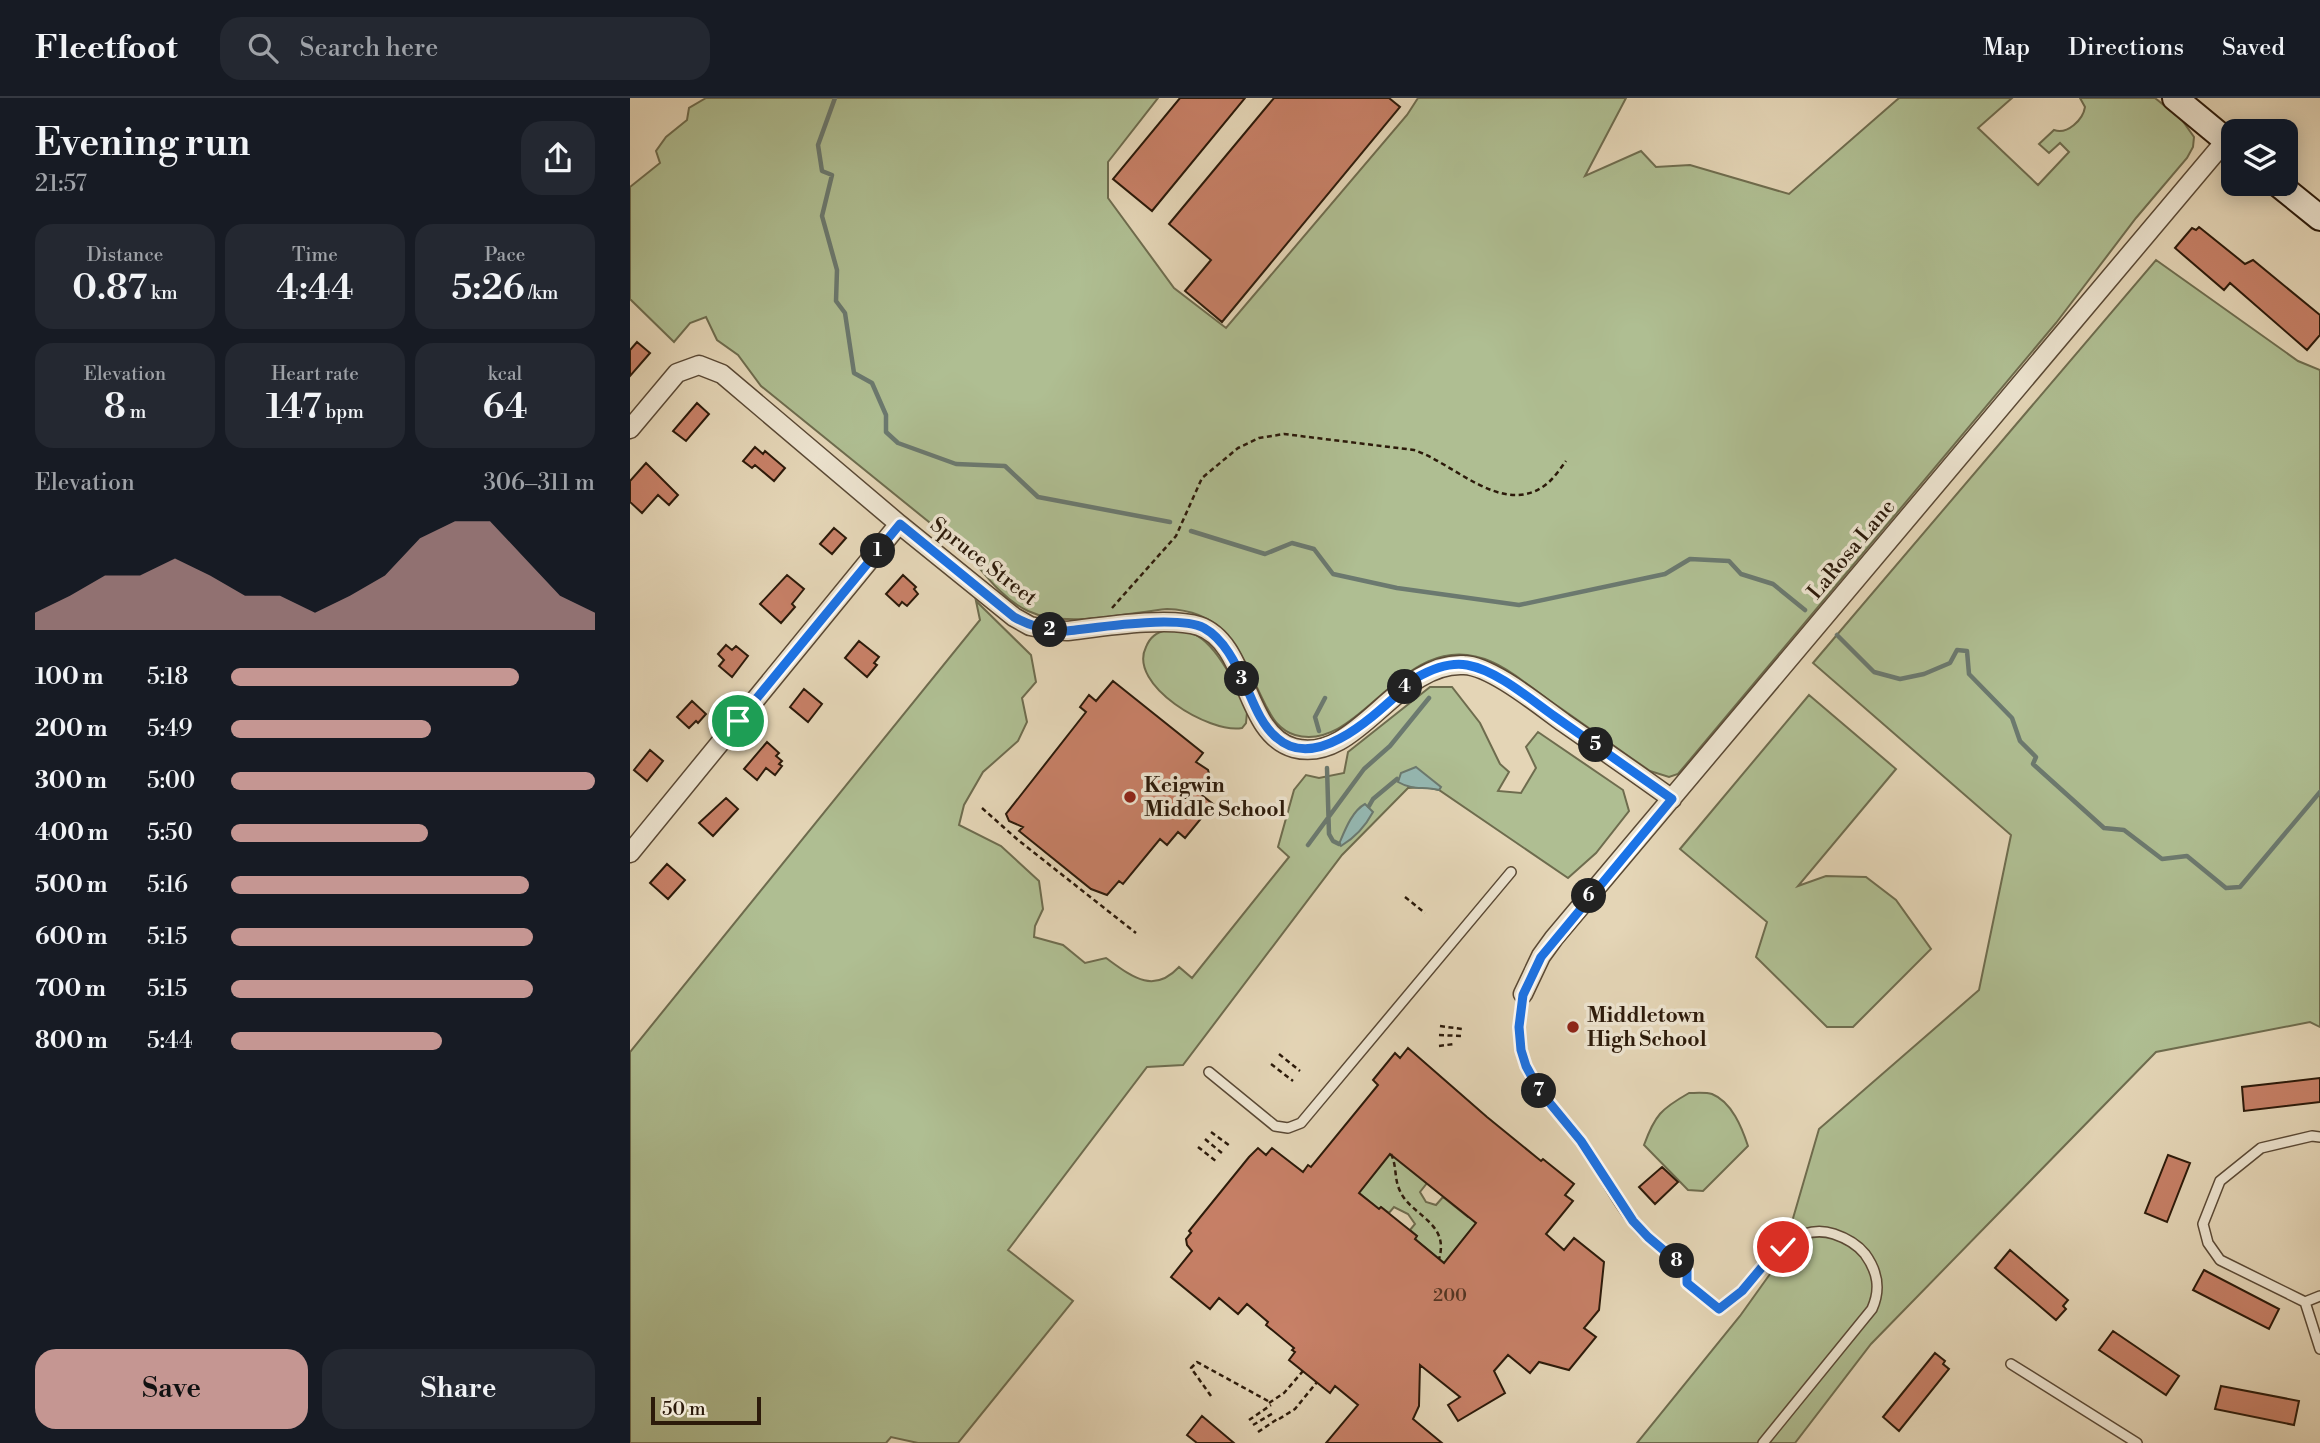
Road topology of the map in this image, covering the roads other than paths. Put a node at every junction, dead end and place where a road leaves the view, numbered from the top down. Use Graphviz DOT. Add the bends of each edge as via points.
graph roads {
  1 [pos="2175,98"];
  2 [pos="2221,136"];
  3 [pos="2221,152"];
  4 [pos="2293,196"];
  5 [pos="2320,218"];
  6 [pos="630,429"];
  7 [pos="900,524"];
  8 [pos="1672,799"];
  9 [pos="630,853"];
  10 [pos="1511,872"];
  11 [pos="1523,995"];
  12 [pos="1209,1072"];
  13 [pos="2320,1137"];
  14 [pos="2320,1296"];
  15 [pos="2305,1302"];
  16 [pos="2320,1349"];
  17 [pos="2011,1364"];
  18 [pos="1763,1443"];
  19 [pos="2137,1443"];
  1 -- 2 [label="main road"];
  3 -- 8 [label="street, LaRosa Lane"];
  4 -- 5 [label="main road"];
  6 -- 7 [label="street, Spruce Street" via="677,373 699,365 722,374"];
  7 -- 8 [label="street, Spruce Street" via="1030,626 1067,631 1175,621 1206,629 1230,655 1269,730 1291,747 1334,743 1416,678 1465,664 1516,689"];
  7 -- 9 [label="street"];
  8 -- 11 [label="street, LaRosa Lane" via="1554,938"];
  10 -- 12 [label="lane" via="1301,1123 1275,1126"];
  11 -- 18 [label="lane" via="1521,1050 1539,1090 1581,1141 1633,1221 1687,1270 1687,1283 1719,1309 1742,1291 1773,1254 1793,1239 1817,1230 1849,1240 1873,1267 1878,1285 1872,1309"];
  13 -- 15 [label="lane" via="2261,1148 2220,1181 2203,1224 2208,1243 2220,1260"];
  14 -- 15 [label="lane"];
  15 -- 16 [label="lane"];
  17 -- 19 [label="lane"];
}
